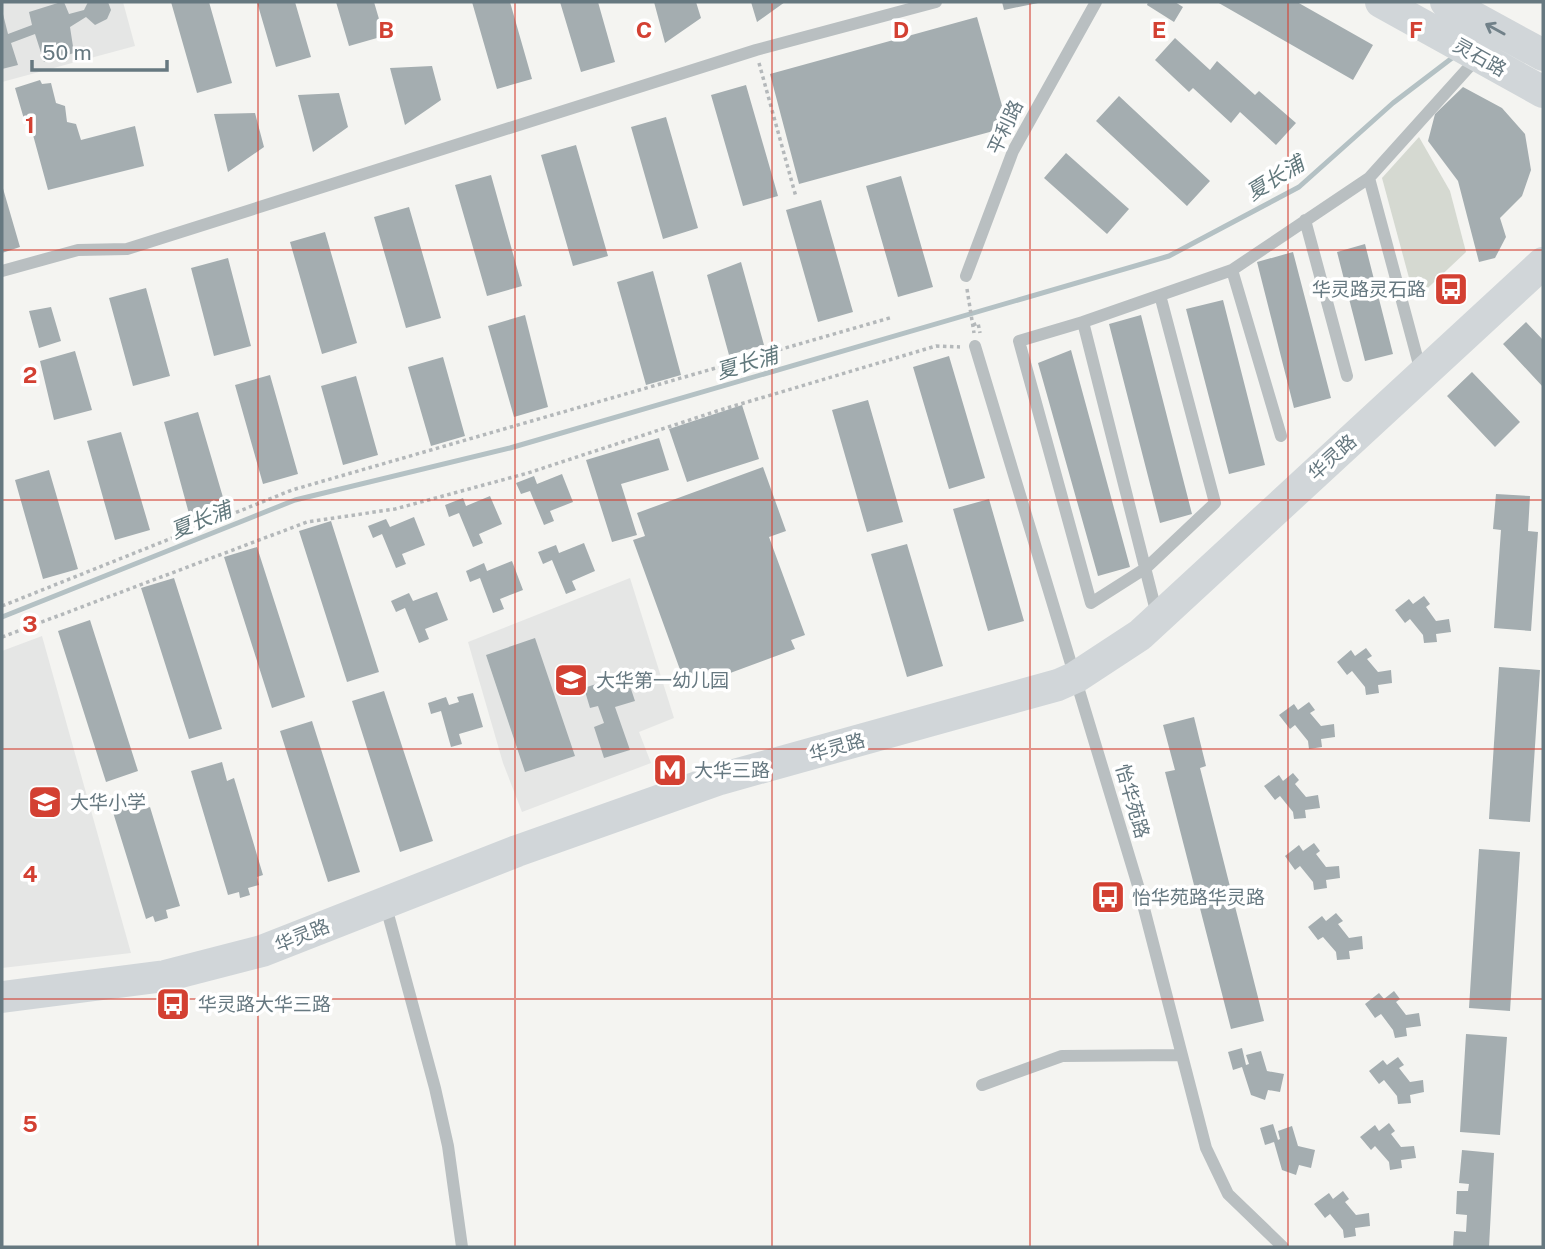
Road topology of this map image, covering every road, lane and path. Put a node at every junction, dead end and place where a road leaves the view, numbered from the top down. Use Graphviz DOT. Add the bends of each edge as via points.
graph roads {
  1 [pos="936,2"];
  2 [pos="1096,2"];
  3 [pos="1381,2"];
  4 [pos="1446,2"];
  5 [pos="756,50"];
  6 [pos="1543,55"];
  7 [pos="1479,56"];
  8 [pos="1543,92"];
  9 [pos="1369,178"];
  10 [pos="796,197"];
  11 [pos="1305,220"];
  12 [pos="1543,263"];
  13 [pos="1232,270"];
  14 [pos="2,271"];
  15 [pos="966,276"];
  16 [pos="1160,295"];
  17 [pos="893,317"];
  18 [pos="1083,322"];
  19 [pos="975,346"];
  20 [pos="1422,375"];
  21 [pos="1347,376"];
  22 [pos="1281,436"];
  23 [pos="1146,568"];
  24 [pos="2,606"];
  25 [pos="1158,618"];
  26 [pos="2,637"];
  27 [pos="1076,677"];
  28 [pos="384,903"];
  29 [pos="2,997"];
  30 [pos="1182,1055"];
  31 [pos="982,1085"];
  32 [pos="462,1247"];
  33 [pos="1283,1247"];
  1 -- 5 [label="street"];
  2 -- 15 [label="street, 平利路" via="1013,151"];
  3 -- 7 [label="main road, 灵石路"];
  6 -- 4 [label="main road, 灵石路, one-way"];
  5 -- 10 [label="path"];
  5 -- 14 [label="street" via="127,249 78,250"];
  7 -- 8 [label="main road, 灵石路"];
  7 -- 9 [label="street"];
  9 -- 11 [label="street"];
  9 -- 20 [label="street"];
  11 -- 13 [label="street"];
  11 -- 21 [label="street"];
  12 -- 20 [label="main road, 华灵路"];
  13 -- 16 [label="street"];
  13 -- 22 [label="street"];
  15 -- 19 [label="path"];
  16 -- 18 [label="street"];
  16 -- 23 [label="street" via="1215,503"];
  17 -- 24 [label="path" via="292,490"];
  18 -- 23 [label="street"];
  18 -- 23 [label="street" via="1019,341 1091,603"];
  19 -- 26 [label="path" via="936,346 528,472 395,509 307,522"];
  19 -- 27 [label="street, 怡华苑路"];
  20 -- 25 [label="main road, 华灵路"];
  23 -- 25 [label="street"];
  25 -- 27 [label="main road, 华灵路"];
  27 -- 28 [label="main road, 华灵路" via="720,779"];
  27 -- 30 [label="street, 怡华苑路"];
  28 -- 29 [label="main road, 华灵路" via="262,951 177,973"];
  28 -- 32 [label="street" via="438,1099"];
  30 -- 31 [label="street" via="1062,1056"];
  30 -- 33 [label="street, 怡华苑路" via="1206,1148 1228,1194"];
}
